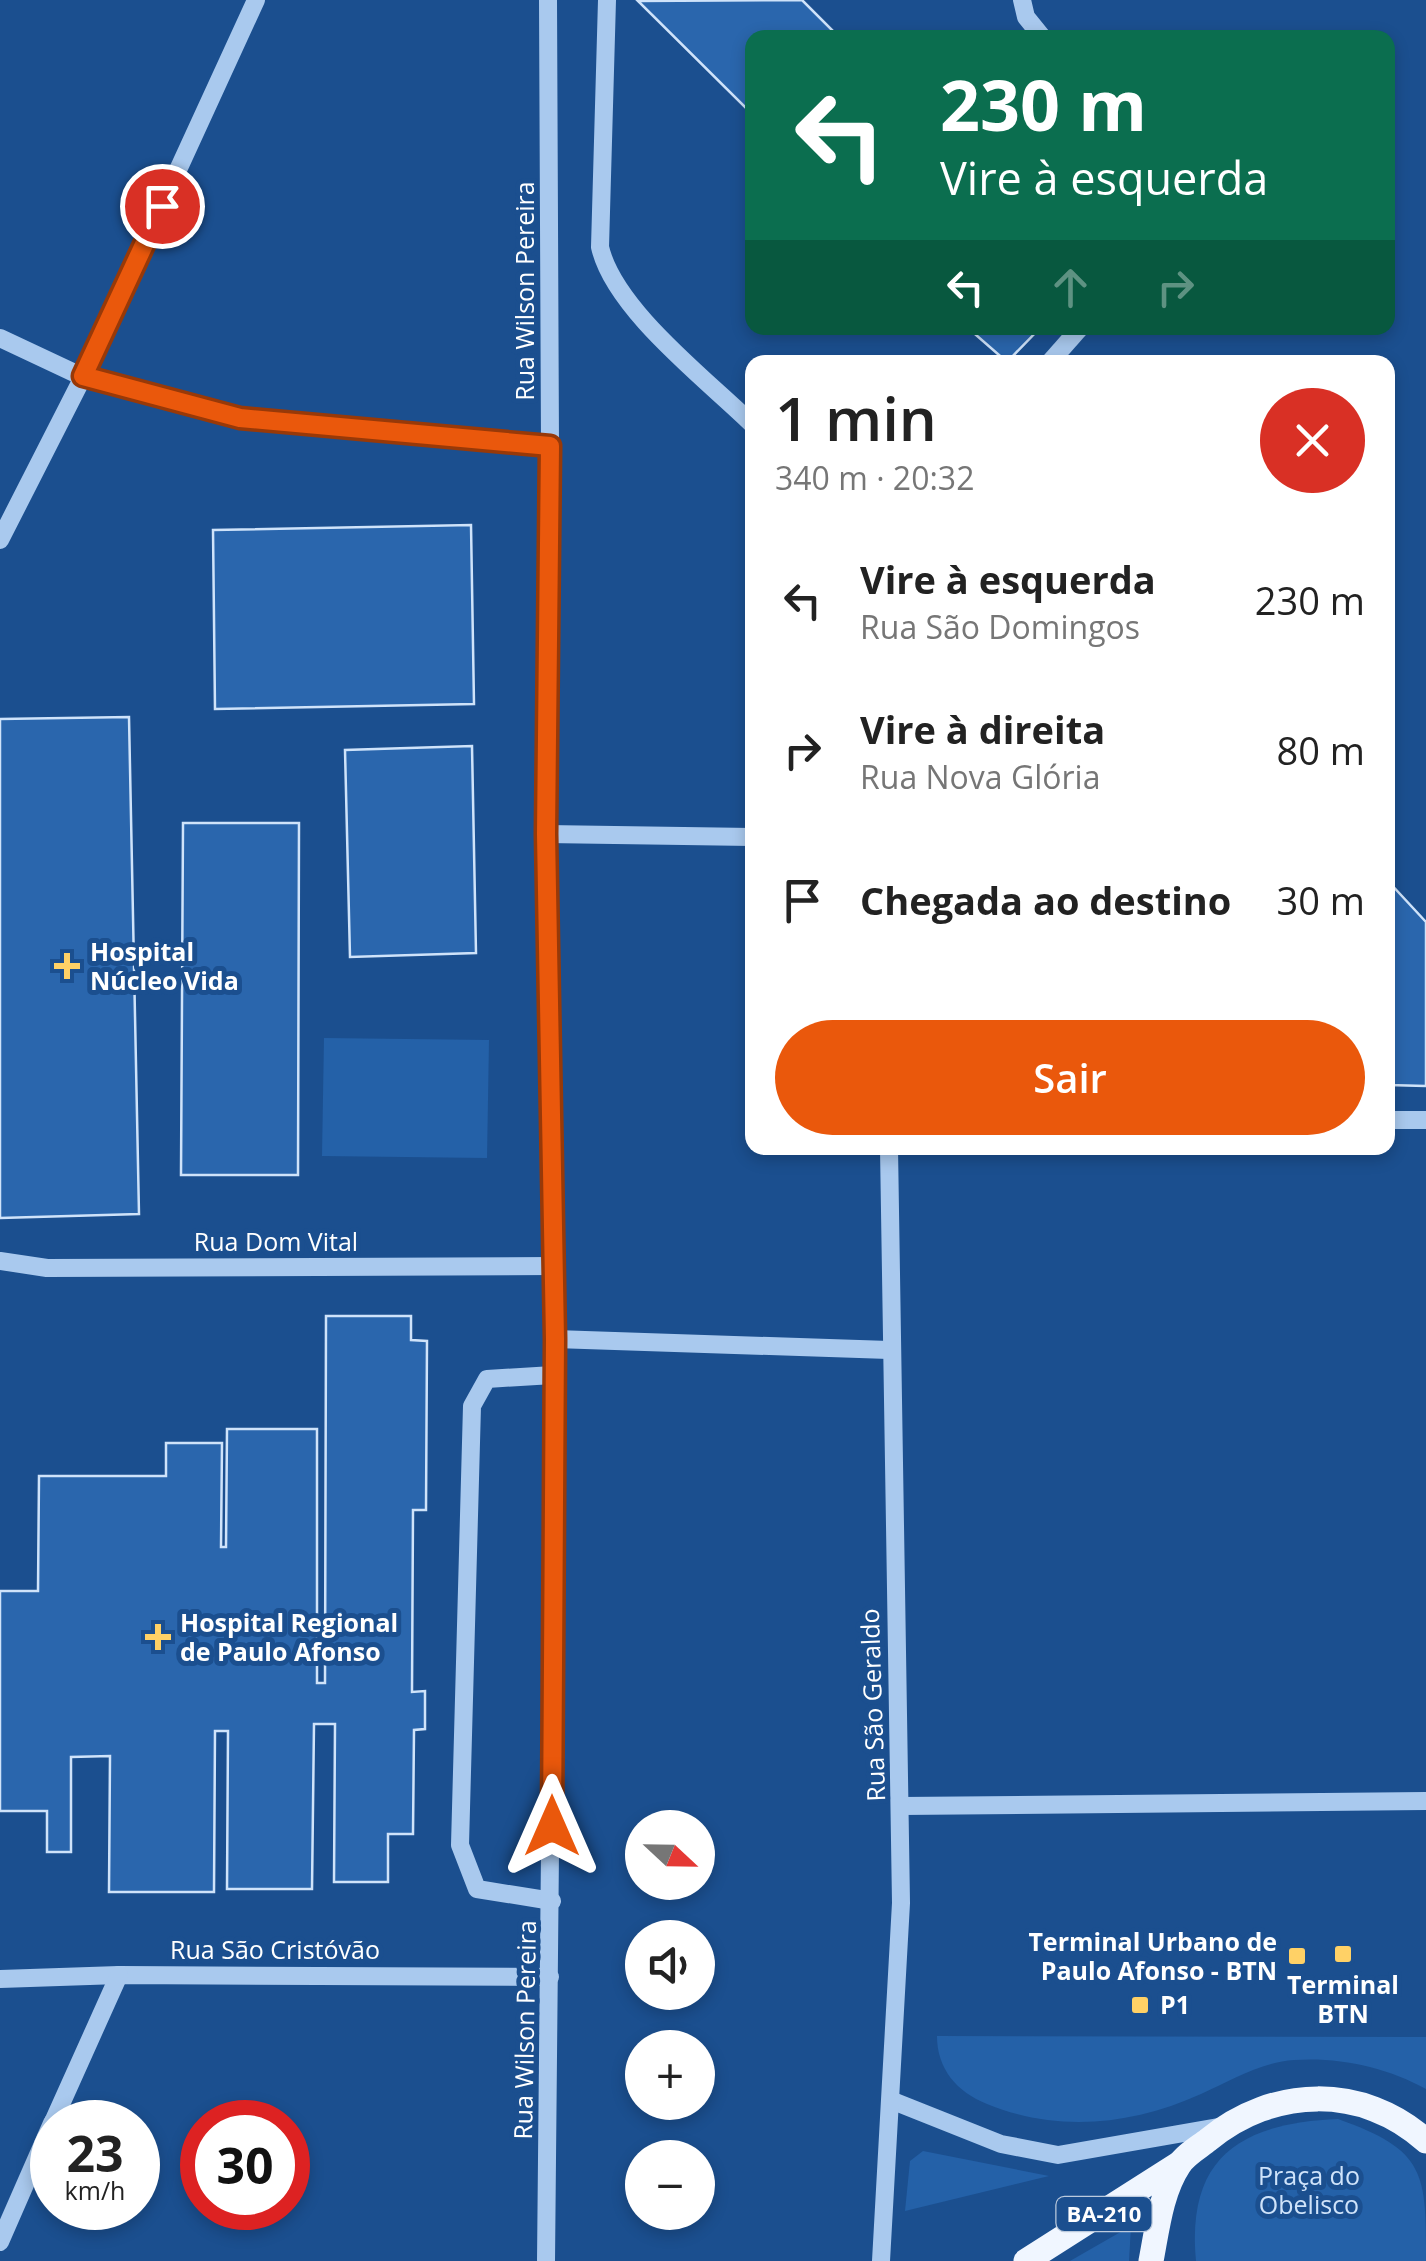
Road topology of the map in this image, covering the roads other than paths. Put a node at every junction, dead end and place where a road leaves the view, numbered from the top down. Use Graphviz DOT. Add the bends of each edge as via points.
graph roads {
  1 [pos="256,0"];
  2 [pos="548,0"];
  3 [pos="607,0"];
  4 [pos="1022,0"];
  5 [pos="1037,30"];
  6 [pos="1074,335"];
  7 [pos="0,338"];
  8 [pos="1056,355"];
  9 [pos="83,376"];
  10 [pos="745,417"];
  11 [pos="550,446"];
  12 [pos="0,540"];
  13 [pos="546,834"];
  14 [pos="745,837"];
  15 [pos="1395,1120"];
  16 [pos="1426,1120"];
  17 [pos="889,1155"];
  18 [pos="0,1261"];
  19 [pos="554,1266"];
  20 [pos="555,1339"];
  21 [pos="889,1350"];
  22 [pos="553,1375"];
  23 [pos="1426,1801"];
  24 [pos="901,1806"];
  25 [pos="552,1900"];
  26 [pos="118,1975"];
  27 [pos="550,1977"];
  28 [pos="0,1979"];
  29 [pos="63,2100"];
  30 [pos="893,2102"];
  31 [pos="1225,2126"];
  32 [pos="1426,2141"];
  33 [pos="1180,2163"];
  34 [pos="30,2175"];
  35 [pos="0,2242"];
  36 [pos="546,2261"];
  37 [pos="881,2261"];
  38 [pos="1026,2261"];
  39 [pos="1151,2261"];
  1 -- 9 [label="street"];
  2 -- 11 [label="street, Rua Wilson Pereira"];
  3 -- 10 [label="street" via="600,247 606,272"];
  4 -- 5 [label="street"];
  6 -- 8 [label="street"];
  7 -- 9 [label="street"];
  9 -- 11 [label="street" via="240,418"];
  9 -- 12 [label="street"];
  11 -- 13 [label="street, Rua Wilson Pereira"];
  13 -- 14 [label="street"];
  13 -- 19 [label="street, Rua Wilson Pereira"];
  15 -- 16 [label="street"];
  17 -- 21 [label="street, Rua São Geraldo"];
  18 -- 19 [label="street, Rua Dom Vital" via="47,1268"];
  19 -- 20 [label="street, Rua Wilson Pereira"];
  20 -- 21 [label="street"];
  20 -- 22 [label="street, Rua Wilson Pereira"];
  21 -- 24 [label="street, Rua São Geraldo"];
  22 -- 25 [label="street, Rua Wilson Pereira"];
  22 -- 25 [label="street" via="487,1380 472,1406 460,1846 477,1889"];
  23 -- 24 [label="street"];
  24 -- 30 [label="street, Rua São Geraldo"];
  25 -- 27 [label="street, Rua Wilson Pereira"];
  26 -- 27 [label="street, Rua São Cristóvão"];
  26 -- 28 [label="street, Rua São Cristóvão"];
  26 -- 29 [label="street"];
  27 -- 36 [label="street, Rua Wilson Pereira"];
  30 -- 31 [label="street" via="1001,2144 1058,2155"];
  30 -- 37 [label="street, Rua São Geraldo"];
  31 -- 32 [label="main road" via="1277,2102 1320,2098 1362,2102"];
  31 -- 33 [label="main road"];
  33 -- 38 [label="main road, BA-210"];
  33 -- 39 [label="main road"];
  34 -- 35 [label="street"];
}
